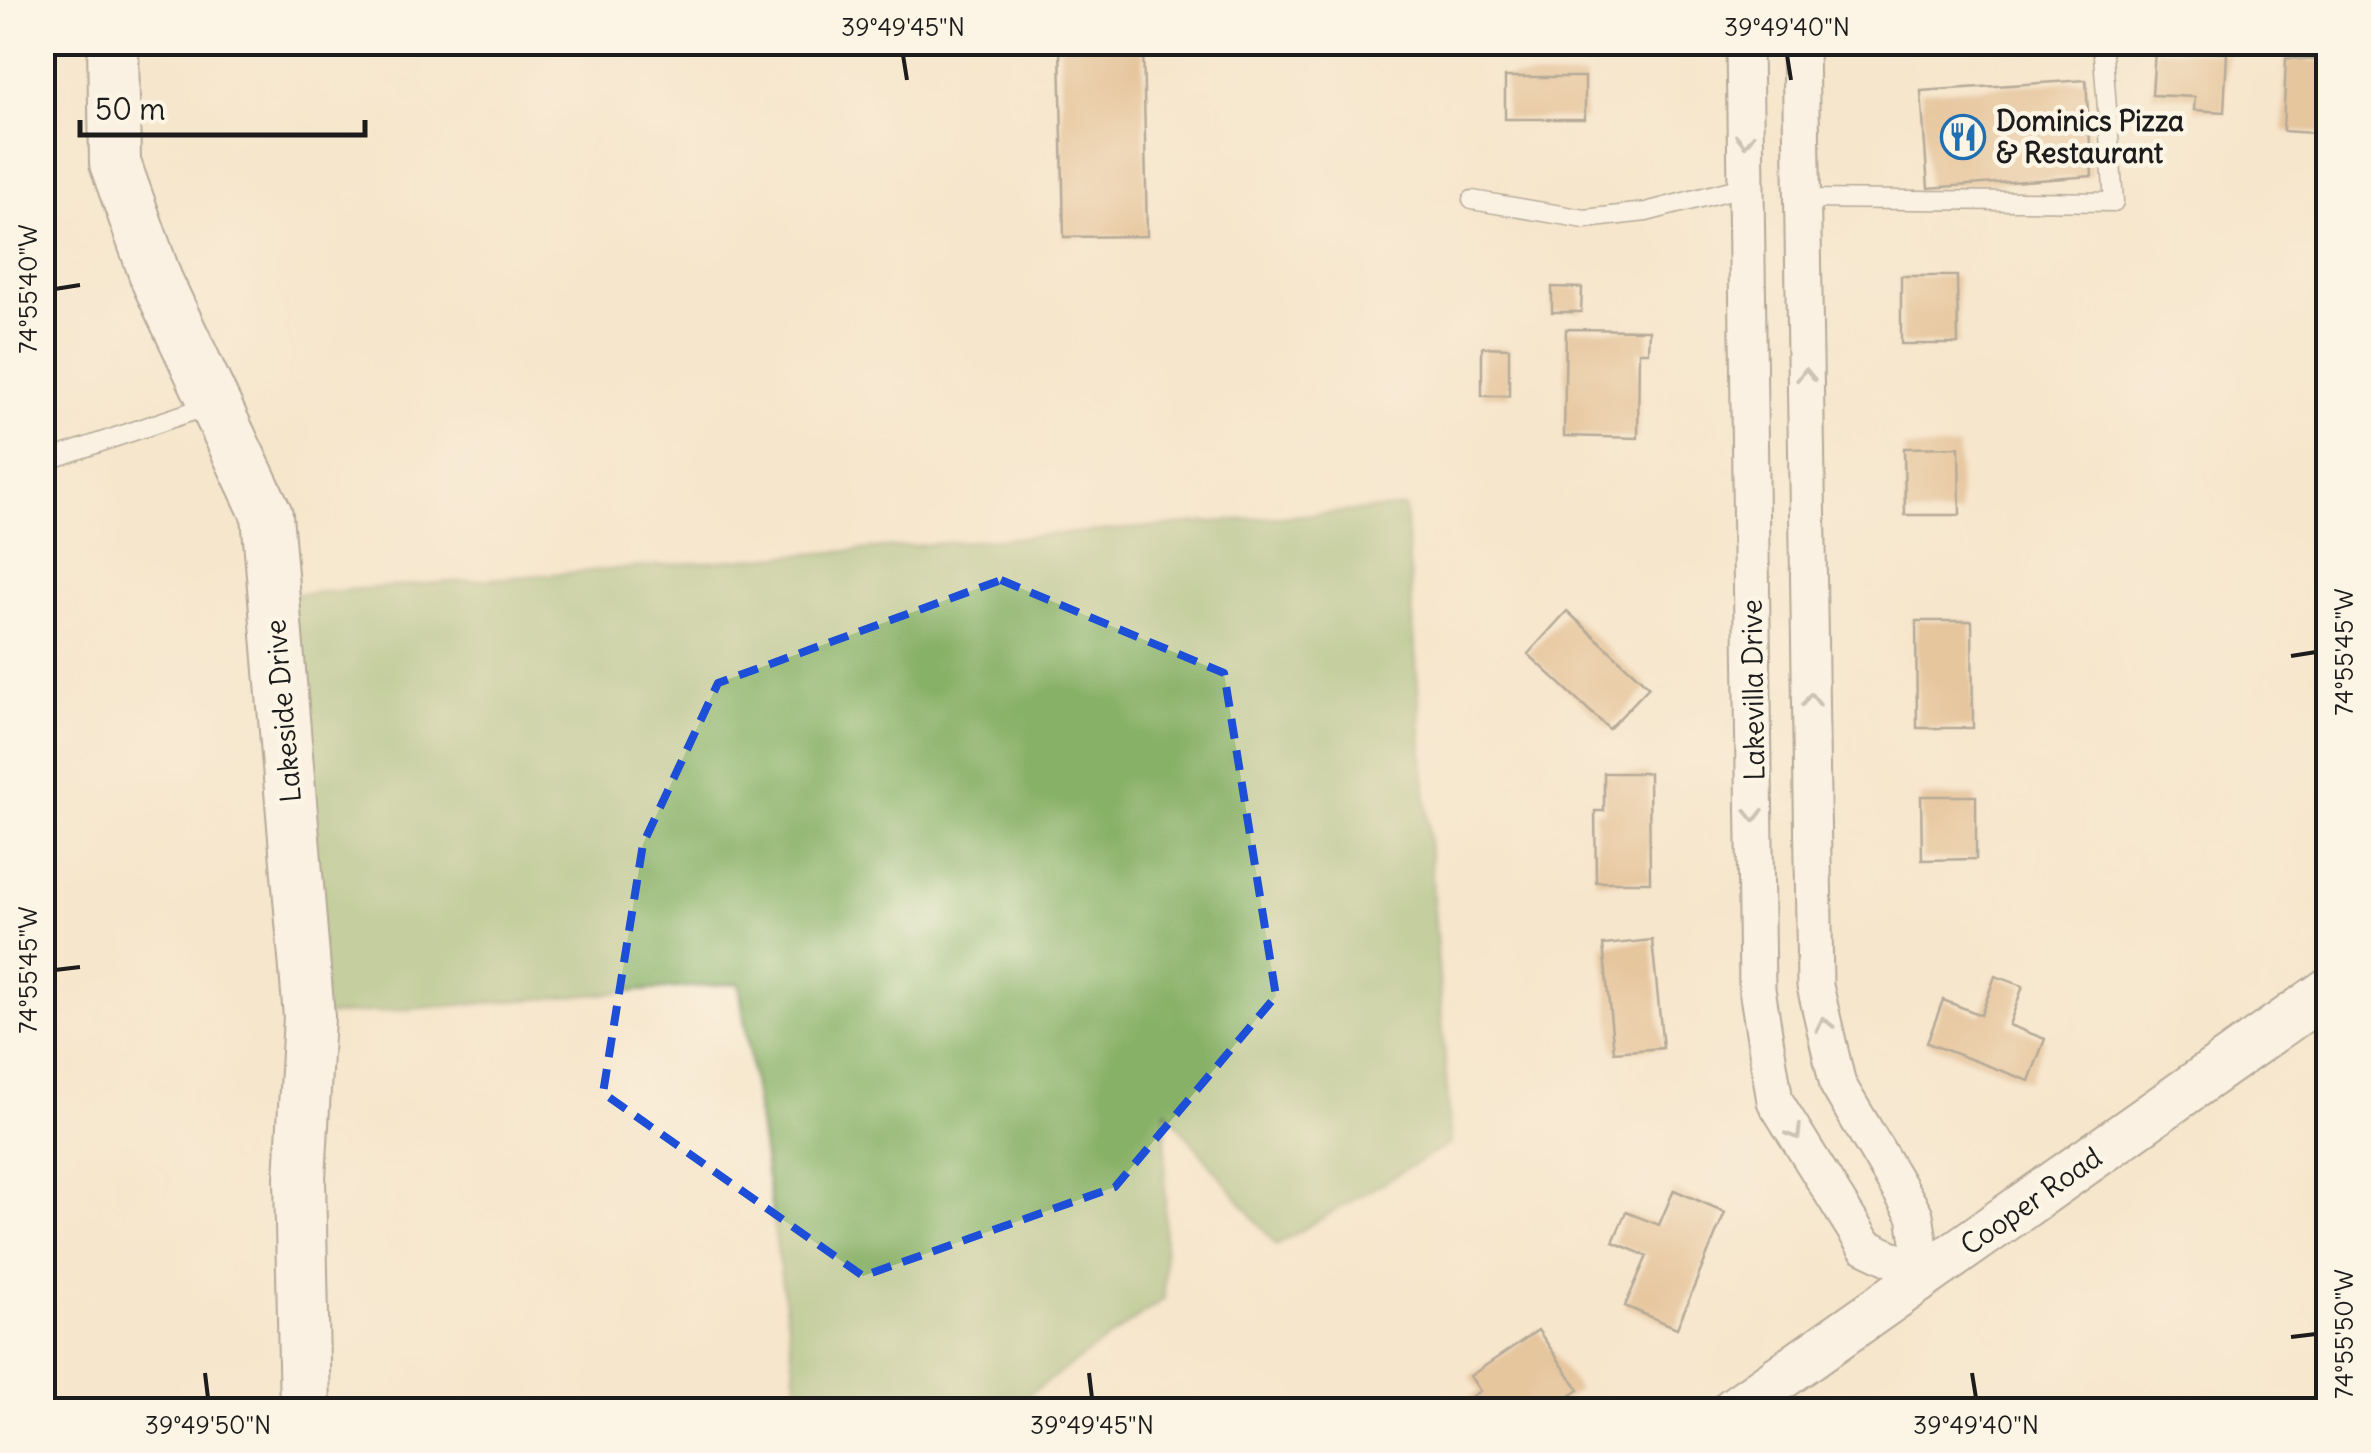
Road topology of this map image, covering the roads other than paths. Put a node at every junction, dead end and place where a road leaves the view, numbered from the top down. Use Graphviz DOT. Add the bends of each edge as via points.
graph roads {
  1 [pos="113,42"];
  2 [pos="1744,42"];
  3 [pos="1800,42"];
  4 [pos="2102,42"];
  5 [pos="1746,186"];
  6 [pos="1803,199"];
  7 [pos="1472,200"];
  8 [pos="214,404"];
  9 [pos="42,462"];
  10 [pos="1750,504"];
  11 [pos="1808,507"];
  12 [pos="2328,992"];
  13 [pos="1925,1274"];
  14 [pos="305,1410"];
  15 [pos="1734,1410"];
  1 -- 8 [label="main road, Lakeside Drive" via="115,163 157,282"];
  2 -- 5 [label="street, Lakevilla Drive, one-way"];
  3 -- 6 [label="street, Lakevilla Drive"];
  4 -- 6 [label="lane" via="2114,202"];
  5 -- 7 [label="lane" via="1646,212 1585,219"];
  5 -- 10 [label="street, Lakevilla Drive"];
  11 -- 6 [label="street, Lakevilla Drive, one-way"];
  8 -- 9 [label="lane"];
  8 -- 14 [label="main road, Lakeside Drive" via="267,515 308,1017 300,1179"];
  10 -- 11 [label="street"];
  10 -- 13 [label="street, Lakevilla Drive, one-way" via="1757,989 1775,1102 1865,1246"];
  13 -- 11 [label="street, Lakevilla Drive, one-way" via="1915,1215 1838,1085 1815,986"];
  12 -- 13 [label="street, Cooper Road"];
  13 -- 15 [label="street, Cooper Road"];
}
